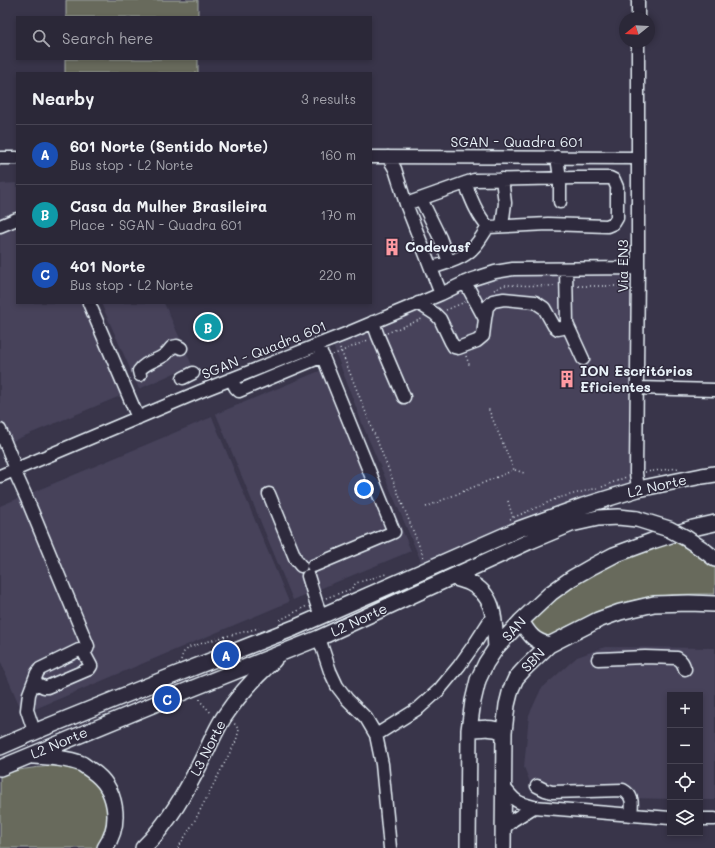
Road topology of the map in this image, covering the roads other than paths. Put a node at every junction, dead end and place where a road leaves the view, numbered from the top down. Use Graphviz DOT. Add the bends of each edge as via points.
graph roads {
  1 [pos="638,0"];
  2 [pos="638,12"];
  3 [pos="638,48"];
  4 [pos="372,157"];
  5 [pos="388,157"];
  6 [pos="557,157"];
  7 [pos="0,158"];
  8 [pos="16,158"];
  9 [pos="638,158"];
  10 [pos="560,178"];
  11 [pos="502,179"];
  12 [pos="465,183"];
  13 [pos="421,199"];
  14 [pos="560,202"];
  15 [pos="406,204"];
  16 [pos="16,219"];
  17 [pos="0,226"];
  18 [pos="502,226"];
  19 [pos="488,227"];
  20 [pos="449,262"];
  21 [pos="431,268"];
  22 [pos="638,268"];
  23 [pos="566,269"];
  24 [pos="465,282"];
  25 [pos="441,294"];
  26 [pos="418,303"];
  27 [pos="89,304"];
  28 [pos="485,319"];
  29 [pos="373,322"];
  30 [pos="567,324"];
  31 [pos="318,345"];
  32 [pos="181,348"];
  33 [pos="323,357"];
  34 [pos="582,359"];
  35 [pos="140,375"];
  36 [pos="231,379"];
  37 [pos="638,388"];
  38 [pos="715,390"];
  39 [pos="404,397"];
  40 [pos="138,418"];
  41 [pos="0,430"];
  42 [pos="15,470"];
  43 [pos="715,474"];
  44 [pos="0,476"];
  45 [pos="638,489"];
  46 [pos="269,494"];
  47 [pos="715,523"];
  48 [pos="710,555"];
  49 [pos="307,569"];
  50 [pos="452,576"];
  51 [pos="715,604"];
  52 [pos="494,614"];
  53 [pos="321,616"];
  54 [pos="521,621"];
  55 [pos="319,638"];
  56 [pos="549,645"];
  57 [pos="496,648"];
  58 [pos="83,651"];
  59 [pos="281,653"];
  60 [pos="598,659"];
  61 [pos="685,669"];
  62 [pos="34,682"];
  63 [pos="39,729"];
  64 [pos="469,730"];
  65 [pos="504,732"];
  66 [pos="376,735"];
  67 [pos="0,742"];
  68 [pos="0,747"];
  69 [pos="30,756"];
  70 [pos="0,768"];
  71 [pos="503,786"];
  72 [pos="537,786"];
  73 [pos="534,808"];
  74 [pos="631,815"];
  75 [pos="667,818"];
  76 [pos="703,819"];
  77 [pos="715,819"];
  78 [pos="504,828"];
  79 [pos="105,848"];
  80 [pos="143,848"];
  81 [pos="390,848"];
  82 [pos="468,848"];
  83 [pos="503,848"];
  1 -- 2 [label="street"];
  3 -- 9 [label="street, Via EN3"];
  4 -- 5 [label="street, SGAN - Quadra 601"];
  5 -- 6 [label="street, SGAN - Quadra 601"];
  5 -- 15 [label="street" via="395,169"];
  6 -- 9 [label="street, SGAN - Quadra 601"];
  6 -- 10 [label="street"];
  7 -- 8 [label="street"];
  9 -- 22 [label="street, Via EN3"];
  10 -- 11 [label="street"];
  10 -- 14 [label="street"];
  10 -- 18 [label="street" via="614,180 617,187 616,221 607,226"];
  11 -- 12 [label="street" via="474,180"];
  11 -- 18 [label="street" via="505,203"];
  12 -- 13 [label="street"];
  12 -- 19 [label="street" via="482,220"];
  13 -- 15 [label="street"];
  13 -- 20 [label="street"];
  15 -- 21 [label="street"];
  16 -- 17 [label="street"];
  18 -- 19 [label="street"];
  19 -- 20 [label="street" via="474,247"];
  20 -- 21 [label="street"];
  21 -- 25 [label="street"];
  22 -- 23 [label="street, SGAN - Quadra 601"];
  22 -- 37 [label="street, Via EN3"];
  23 -- 24 [label="street, SGAN - Quadra 601" via="513,269"];
  23 -- 30 [label="street"];
  24 -- 25 [label="street, SGAN - Quadra 601"];
  24 -- 28 [label="street"];
  25 -- 26 [label="street, SGAN - Quadra 601"];
  26 -- 28 [label="street" via="440,319 454,347 458,348 478,341 483,336"];
  26 -- 29 [label="street, SGAN - Quadra 601"];
  27 -- 40 [label="street"];
  28 -- 30 [label="street" via="487,307 494,301 504,299 535,302 544,308 558,329"];
  29 -- 31 [label="street, SGAN - Quadra 601"];
  29 -- 39 [label="street"];
  30 -- 34 [label="street"];
  31 -- 33 [label="street"];
  31 -- 36 [label="street, SGAN - Quadra 601"];
  32 -- 35 [label="street" via="172,346 162,357 144,366 139,371"];
  33 -- 36 [label="street" via="239,391"];
  33 -- 49 [label="street" via="394,532"];
  36 -- 40 [label="street, SGAN - Quadra 601"];
  37 -- 38 [label="street"];
  37 -- 45 [label="street, Via EN3"];
  40 -- 42 [label="street, SGAN - Quadra 601"];
  41 -- 42 [label="street"];
  42 -- 44 [label="street, SGAN - Quadra 601"];
  42 -- 58 [label="street" via="88,646"];
  43 -- 45 [label="main road, L2 Norte"];
  45 -- 53 [label="main road, L2 Norte" via="519,529"];
  46 -- 49 [label="street" via="296,560"];
  47 -- 54 [label="main road, SAN" via="614,555 572,578 551,593"];
  48 -- 50 [label="main road, L2 Norte, bridge" via="675,532 637,519 598,518 570,524"];
  49 -- 53 [label="street"];
  50 -- 52 [label="main road" via="479,588"];
  50 -- 55 [label="main road, L2 Norte"];
  51 -- 56 [label="main road, SBN" via="654,604 620,612 598,620"];
  52 -- 57 [label="main road"];
  52 -- 66 [label="street" via="459,666 439,690 419,708"];
  53 -- 63 [label="main road, L2 Norte"];
  54 -- 56 [label="main road" via="532,638"];
  54 -- 57 [label="main road, SAN"];
  55 -- 59 [label="main road, L2 Norte"];
  55 -- 66 [label="street" via="337,686 366,718"];
  56 -- 65 [label="main road, SBN" via="516,678 507,705"];
  57 -- 64 [label="main road, SAN" via="478,680"];
  58 -- 62 [label="street" via="79,650 40,669"];
  58 -- 62 [label="street" via="91,666 89,669 47,688"];
  59 -- 69 [label="main road, L2 Norte"];
  59 -- 80 [label="main road, L3 Norte" via="257,676 223,717 174,811"];
  60 -- 61 [label="street" via="677,658 681,660"];
  62 -- 63 [label="street" via="28,694 27,710"];
  63 -- 67 [label="main road"];
  63 -- 68 [label="main road, L2 Norte"];
  64 -- 65 [label="main road" via="489,728"];
  64 -- 82 [label="main road, SAN"];
  65 -- 71 [label="main road, SBN"];
  66 -- 81 [label="street" via="382,764"];
  69 -- 70 [label="main road, L2 Norte"];
  69 -- 79 [label="main road" via="83,764 106,784 115,808 115,822"];
  71 -- 73 [label="street" via="517,802"];
  71 -- 78 [label="main road, SBN"];
  72 -- 74 [label="street" via="552,792 623,790 630,796"];
  73 -- 74 [label="street"];
  73 -- 78 [label="street"];
  74 -- 75 [label="street"];
  76 -- 77 [label="street"];
  78 -- 83 [label="main road, SBN"];
}
